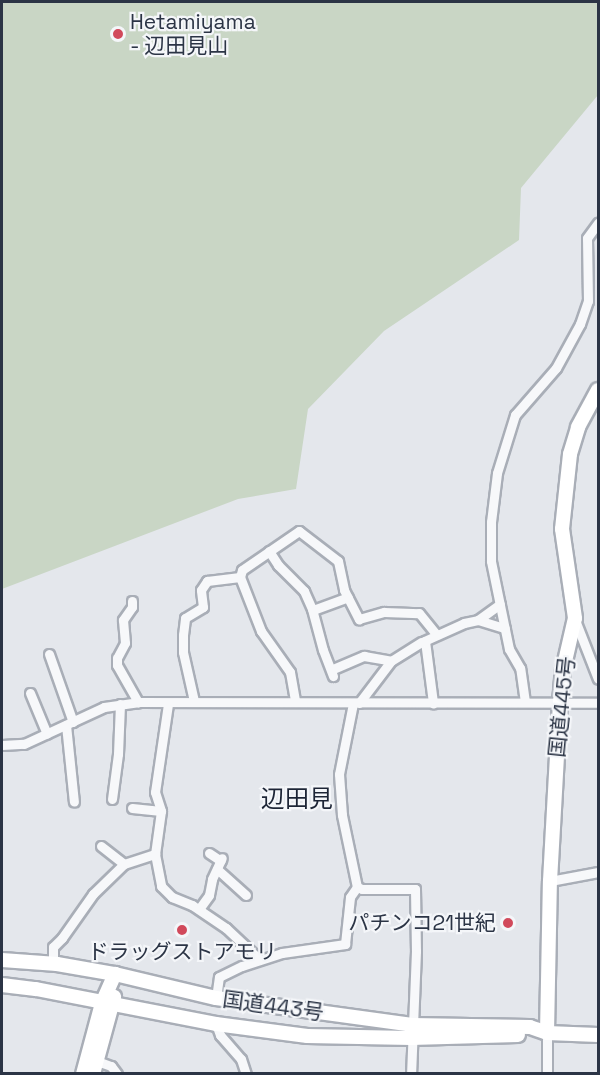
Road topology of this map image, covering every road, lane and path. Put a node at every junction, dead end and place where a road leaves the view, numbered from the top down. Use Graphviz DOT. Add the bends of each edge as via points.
graph roads {
  1 [pos="598,223"];
  2 [pos="598,390"];
  3 [pos="269,551"];
  4 [pos="240,577"];
  5 [pos="348,597"];
  6 [pos="132,602"];
  7 [pos="500,604"];
  8 [pos="313,610"];
  9 [pos="575,618"];
  10 [pos="478,620"];
  11 [pos="505,628"];
  12 [pos="437,636"];
  13 [pos="425,641"];
  14 [pos="49,654"];
  15 [pos="391,661"];
  16 [pos="598,679"];
  17 [pos="30,693"];
  18 [pos="194,701"];
  19 [pos="295,701"];
  20 [pos="138,702"];
  21 [pos="432,702"];
  22 [pos="525,702"];
  23 [pos="560,702"];
  24 [pos="356,703"];
  25 [pos="598,703"];
  26 [pos="120,704"];
  27 [pos="168,704"];
  28 [pos="70,724"];
  29 [pos="47,734"];
  30 [pos="2,745"];
  31 [pos="112,799"];
  32 [pos="74,802"];
  33 [pos="132,808"];
  34 [pos="161,812"];
  35 [pos="101,846"];
  36 [pos="209,853"];
  37 [pos="155,854"];
  38 [pos="220,863"];
  39 [pos="124,864"];
  40 [pos="598,872"];
  41 [pos="550,881"];
  42 [pos="357,887"];
  43 [pos="246,895"];
  44 [pos="199,909"];
  45 [pos="259,959"];
  46 [pos="8,961"];
  47 [pos="53,964"];
  48 [pos="115,974"];
  49 [pos="7,986"];
  50 [pos="216,998"];
  51 [pos="108,1004"];
  52 [pos="216,1024"];
  53 [pos="412,1031"];
  54 [pos="547,1032"];
  55 [pos="598,1035"];
  56 [pos="95,1067"];
  57 [pos="83,1074"];
  58 [pos="117,1074"];
  59 [pos="246,1074"];
  60 [pos="411,1074"];
  61 [pos="547,1074"];
  1 -- 7 [label="street" via="586,238 588,301 580,324 556,368 515,415 497,473 491,561"];
  2 -- 9 [label="highway, 国道445号" via="578,427 566,481 562,530"];
  3 -- 4 [label="street" via="242,570"];
  3 -- 5 [label="street" via="301,531 338,561"];
  3 -- 8 [label="street" via="298,583"];
  4 -- 18 [label="street" via="207,581 201,590 203,607 185,618 183,652"];
  4 -- 19 [label="street" via="261,630 290,672"];
  5 -- 8 [label="street"];
  5 -- 12 [label="street" via="359,619 384,612 419,613"];
  6 -- 20 [label="street" via="123,620 124,643 117,665"];
  7 -- 10 [label="street"];
  7 -- 11 [label="street"];
  8 -- 15 [label="street" via="333,673 364,656"];
  9 -- 16 [label="street"];
  9 -- 23 [label="highway, 国道445号"];
  10 -- 11 [label="street"];
  10 -- 12 [label="street"];
  11 -- 22 [label="street" via="509,650 520,668"];
  12 -- 13 [label="street"];
  13 -- 15 [label="street"];
  13 -- 21 [label="street"];
  14 -- 28 [label="street"];
  15 -- 24 [label="street"];
  17 -- 29 [label="street"];
  18 -- 19 [label="street"];
  18 -- 27 [label="street"];
  19 -- 24 [label="street"];
  20 -- 26 [label="street"];
  20 -- 27 [label="street"];
  21 -- 22 [label="street"];
  21 -- 24 [label="street"];
  22 -- 23 [label="street"];
  23 -- 25 [label="street"];
  23 -- 41 [label="highway, 国道445号"];
  24 -- 42 [label="street" via="339,774 342,815"];
  26 -- 28 [label="street" via="91,712"];
  26 -- 31 [label="street"];
  27 -- 34 [label="street" via="155,792"];
  28 -- 29 [label="street"];
  28 -- 32 [label="street"];
  29 -- 30 [label="street" via="24,744"];
  33 -- 34 [label="street"];
  34 -- 37 [label="street"];
  35 -- 39 [label="street"];
  36 -- 38 [label="street"];
  37 -- 39 [label="street"];
  37 -- 44 [label="street" via="165,892"];
  38 -- 43 [label="street"];
  38 -- 44 [label="street" via="209,895"];
  39 -- 47 [label="street" via="93,894 53,947"];
  40 -- 41 [label="street"];
  41 -- 54 [label="highway, 国道445号"];
  42 -- 45 [label="street" via="350,897 347,939 343,945"];
  42 -- 53 [label="street" via="415,889"];
  44 -- 45 [label="street"];
  45 -- 50 [label="street" via="219,977"];
  46 -- 47 [label="highway, 国道443号"];
  46 -- 49 [label="highway"];
  47 -- 48 [label="highway, 国道443号"];
  48 -- 50 [label="highway, 国道443号"];
  48 -- 51 [label="highway"];
  49 -- 51 [label="highway, 国道443号"];
  50 -- 52 [label="highway"];
  50 -- 53 [label="highway, 国道443号"];
  51 -- 52 [label="highway, 国道443号"];
  51 -- 56 [label="highway"];
  51 -- 57 [label="highway"];
  52 -- 53 [label="highway, 国道443号" via="307,1036"];
  52 -- 59 [label="street" via="220,1035 241,1059"];
  53 -- 54 [label="highway, 国道443号"];
  53 -- 60 [label="street"];
  54 -- 55 [label="highway, 国道443号"];
  54 -- 61 [label="street"];
  56 -- 58 [label="street" via="111,1066"];
}
